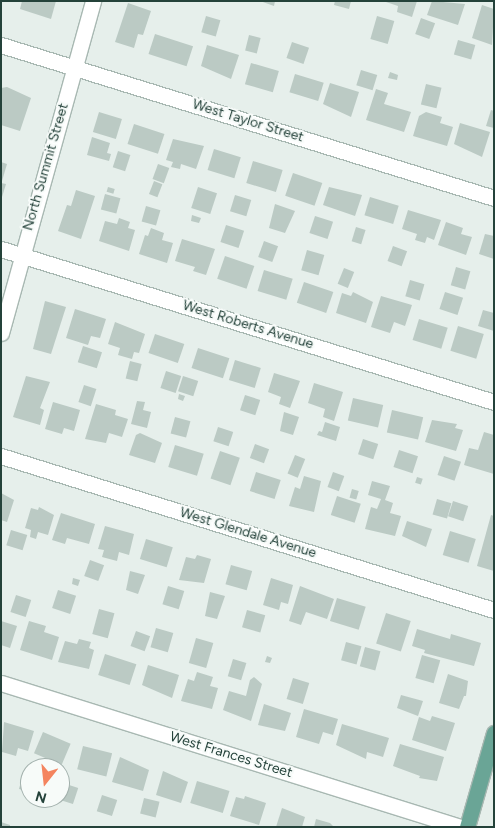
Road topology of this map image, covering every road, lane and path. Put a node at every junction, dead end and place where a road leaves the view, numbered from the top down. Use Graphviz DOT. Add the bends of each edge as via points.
graph roads {
  1 [pos="93,1"];
  2 [pos="1,45"];
  3 [pos="74,68"];
  4 [pos="494,198"];
  5 [pos="1,249"];
  6 [pos="21,254"];
  7 [pos="1,333"];
  8 [pos="494,402"];
  9 [pos="1,456"];
  10 [pos="494,610"];
  11 [pos="1,683"];
  12 [pos="494,733"];
  13 [pos="461,827"];
  14 [pos="467,827"];
  1 -- 3 [label="street, North Summit Street"];
  2 -- 3 [label="street, West Taylor Street"];
  3 -- 4 [label="street, West Taylor Street"];
  3 -- 6 [label="street, North Summit Street"];
  5 -- 6 [label="street, West Roberts Avenue"];
  6 -- 7 [label="street, North Summit Street"];
  6 -- 8 [label="street, West Roberts Avenue"];
  9 -- 10 [label="street, West Glendale Avenue"];
  11 -- 13 [label="street, West Frances Street"];
  12 -- 14 [label="main road"];
}
